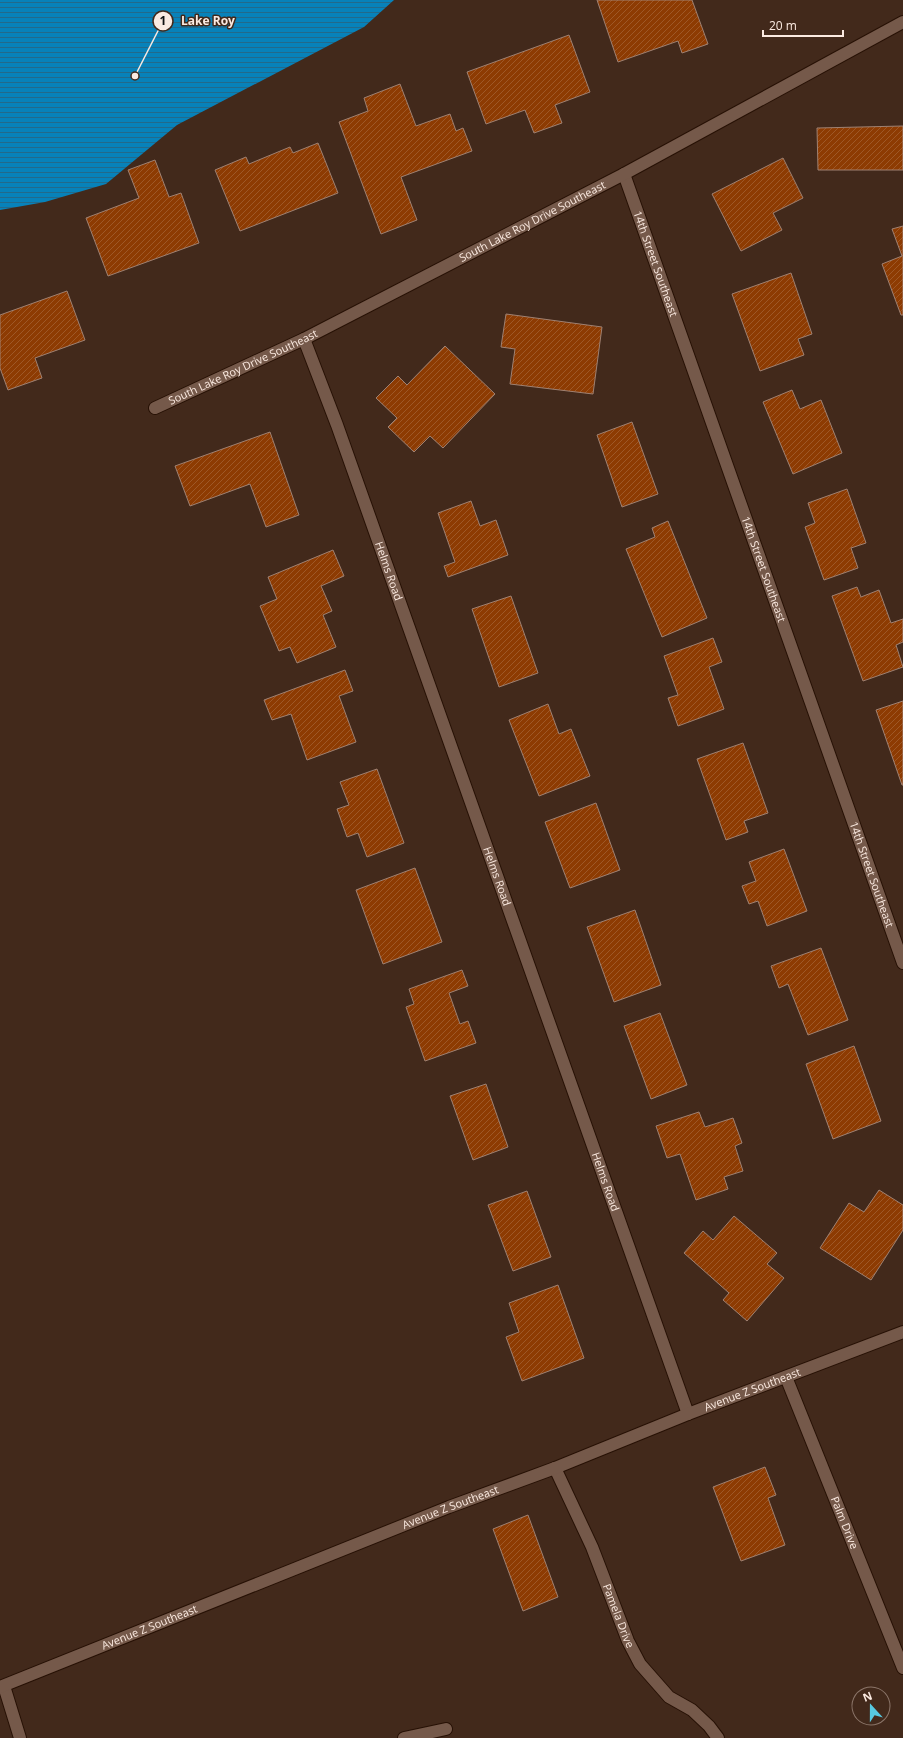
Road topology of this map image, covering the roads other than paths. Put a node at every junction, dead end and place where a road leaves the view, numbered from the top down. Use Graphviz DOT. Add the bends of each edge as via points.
graph roads {
  1 [pos="903,22"];
  2 [pos="624,174"];
  3 [pos="304,340"];
  4 [pos="155,408"];
  5 [pos="903,963"];
  6 [pos="903,1332"];
  7 [pos="786,1377"];
  8 [pos="688,1414"];
  9 [pos="555,1468"];
  10 [pos="903,1668"];
  11 [pos="2,1687"];
  12 [pos="446,1729"];
  13 [pos="20,1738"];
  14 [pos="404,1738"];
  15 [pos="718,1738"];
  1 -- 2 [label="street, South Lake Roy Drive Southeast"];
  2 -- 3 [label="street, South Lake Roy Drive Southeast"];
  2 -- 5 [label="street, 14th Street Southeast"];
  3 -- 4 [label="street, South Lake Roy Drive Southeast"];
  3 -- 8 [label="street, Helms Road" via="338,425"];
  6 -- 7 [label="street, Avenue Z Southeast"];
  7 -- 8 [label="street, Avenue Z Southeast"];
  7 -- 10 [label="street, Palm Drive"];
  8 -- 9 [label="street, Avenue Z Southeast"];
  9 -- 11 [label="street, Avenue Z Southeast" via="449,1507"];
  9 -- 15 [label="street, Pamela Drive" via="592,1547 628,1641 640,1664 669,1697 692,1710"];
  11 -- 13 [label="street"];
  12 -- 14 [label="street"];
}
